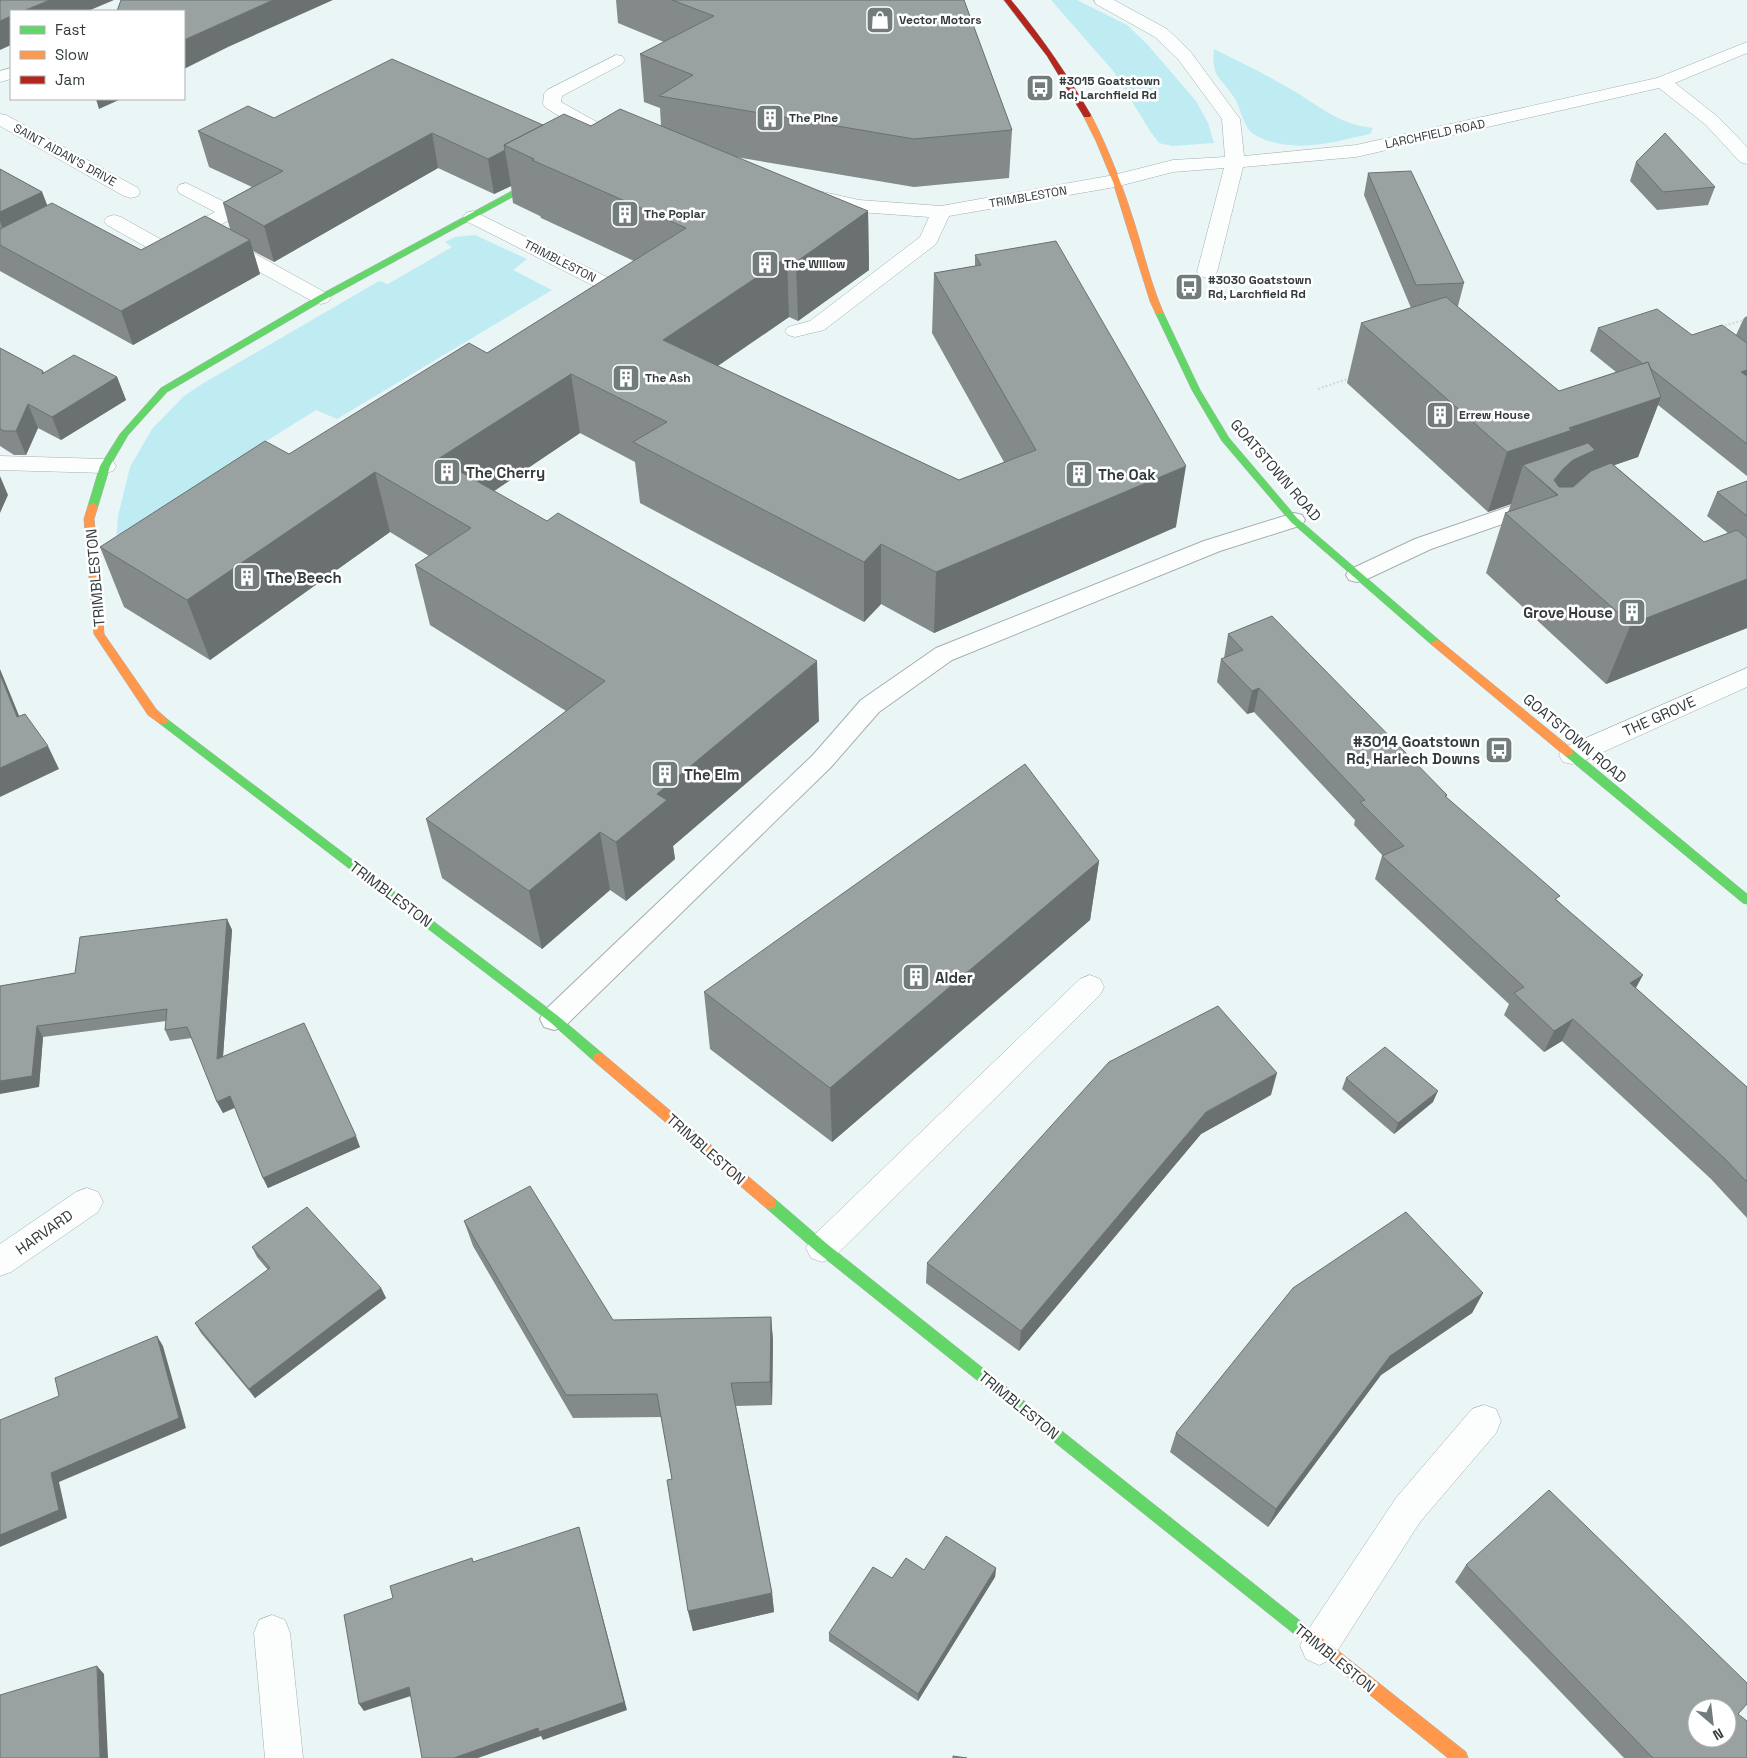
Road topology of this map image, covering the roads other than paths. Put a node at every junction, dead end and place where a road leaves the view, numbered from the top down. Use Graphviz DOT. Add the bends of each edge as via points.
graph roads {
  1 [pos="1007,0"];
  2 [pos="1102,0"];
  3 [pos="1747,47"];
  4 [pos="616,60"];
  5 [pos="1662,82"];
  6 [pos="0,119"];
  7 [pos="641,148"];
  8 [pos="1747,158"];
  9 [pos="1236,163"];
  10 [pos="556,171"];
  11 [pos="1115,181"];
  12 [pos="186,189"];
  13 [pos="131,192"];
  14 [pos="795,192"];
  15 [pos="941,212"];
  16 [pos="473,217"];
  17 [pos="114,221"];
  18 [pos="198,230"];
  19 [pos="1207,272"];
  20 [pos="321,298"];
  21 [pos="574,315"];
  22 [pos="795,331"];
  23 [pos="0,463"];
  24 [pos="105,466"];
  25 [pos="1554,498"];
  26 [pos="1294,520"];
  27 [pos="1357,575"];
  28 [pos="1747,677"];
  29 [pos="1572,755"];
  30 [pos="1747,900"];
  31 [pos="1090,987"];
  32 [pos="554,1019"];
  33 [pos="87,1202"];
  34 [pos="822,1248"];
  35 [pos="0,1262"];
  36 [pos="1484,1421"];
  37 [pos="272,1633"];
  38 [pos="1319,1646"];
  39 [pos="284,1758"];
  40 [pos="1460,1758"];
  1 -- 11 [label="street, GOATSTOWN ROAD" via="1032,30 1076,95 1100,141"];
  2 -- 9 [label="street" via="1161,33 1184,55 1231,119"];
  3 -- 5 [label="street, LARCHFIELD ROAD"];
  4 -- 7 [label="street" via="552,94 552,104 610,141"];
  5 -- 8 [label="street" via="1712,121"];
  5 -- 9 [label="street, LARCHFIELD ROAD" via="1356,151"];
  6 -- 13 [label="street, SAINT AIDAN'S DRIVE"];
  9 -- 11 [label="street, LARCHFIELD ROAD" via="1173,166"];
  9 -- 19 [label="street"];
  10 -- 16 [label="street, TRIMBLESTON"];
  11 -- 15 [label="street, TRIMBLESTON"];
  11 -- 26 [label="street, GOATSTOWN ROAD" via="1148,289 1196,390 1225,439"];
  12 -- 18 [label="street" via="230,212"];
  14 -- 15 [label="street, TRIMBLESTON" via="859,206"];
  15 -- 22 [label="street" via="929,240 817,326"];
  16 -- 20 [label="street, TRIMBLESTON"];
  16 -- 21 [label="street, TRIMBLESTON" via="608,285 607,294"];
  17 -- 18 [label="street" via="162,248"];
  18 -- 20 [label="street"];
  20 -- 24 [label="street, TRIMBLESTON" via="164,390 124,434"];
  23 -- 24 [label="street"];
  24 -- 32 [label="street, TRIMBLESTON" via="89,519 100,634 152,712"];
  25 -- 27 [label="lane" via="1423,544"];
  26 -- 27 [label="street, GOATSTOWN ROAD"];
  26 -- 32 [label="lane" via="1212,546 944,654 870,706 822,761"];
  27 -- 29 [label="street, GOATSTOWN ROAD"];
  28 -- 29 [label="street, THE GROVE"];
  29 -- 30 [label="street, GOATSTOWN ROAD"];
  31 -- 34 [label="street"];
  32 -- 34 [label="street, TRIMBLESTON"];
  33 -- 35 [label="street, HARVARD"];
  34 -- 38 [label="street, TRIMBLESTON"];
  36 -- 38 [label="street" via="1408,1510"];
  37 -- 39 [label="street"];
  38 -- 40 [label="street, TRIMBLESTON"];
}
